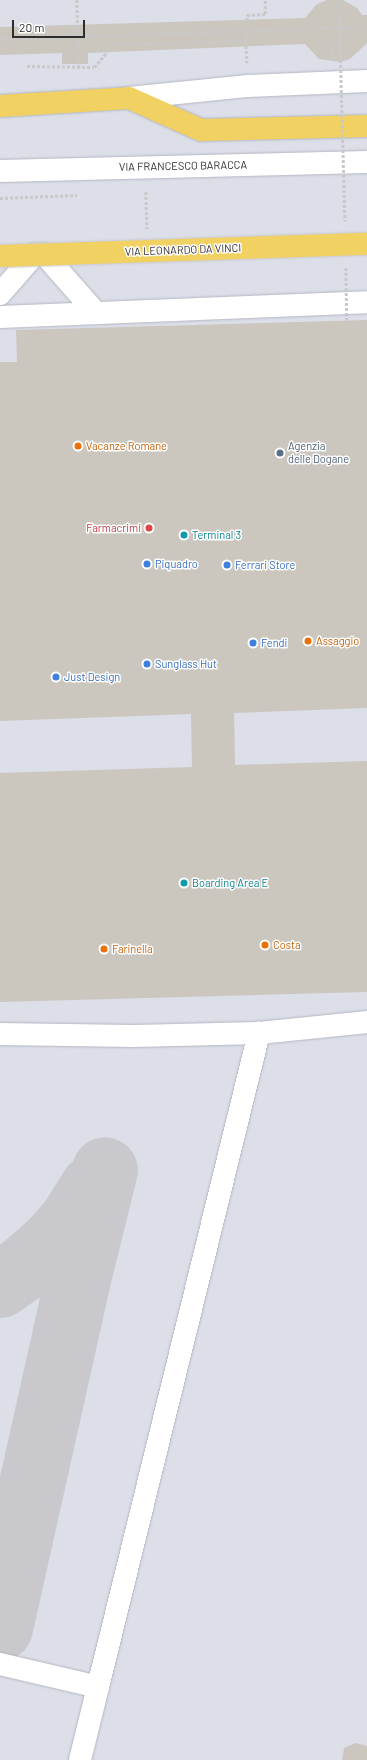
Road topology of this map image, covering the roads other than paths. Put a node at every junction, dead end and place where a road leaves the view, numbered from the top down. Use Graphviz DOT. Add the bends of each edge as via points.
graph roads {
  1 [pos="367,81"];
  2 [pos="129,98"];
  3 [pos="0,106"];
  4 [pos="367,126"];
  5 [pos="367,162"];
  6 [pos="0,171"];
  7 [pos="367,244"];
  8 [pos="39,254"];
  9 [pos="0,256"];
  10 [pos="0,294"];
  11 [pos="367,302"];
  12 [pos="96,313"];
  13 [pos="0,317"];
  14 [pos="367,1022"];
  15 [pos="258,1033"];
  16 [pos="0,1034"];
  17 [pos="0,1664"];
  18 [pos="98,1687"];
  19 [pos="80,1760"];
  1 -- 2 [label="lane" via="248,86"];
  2 -- 3 [label="main road"];
  2 -- 4 [label="main road" via="201,130"];
  5 -- 6 [label="lane, VIA FRANCESCO BARACCA"];
  7 -- 8 [label="main road, VIA LEONARDO DA VINCI, bridge"];
  8 -- 9 [label="main road, VIA LEONARDO DA VINCI, bridge"];
  8 -- 10 [label="lane"];
  8 -- 12 [label="lane"];
  11 -- 12 [label="lane"];
  12 -- 13 [label="lane"];
  14 -- 15 [label="lane"];
  15 -- 16 [label="lane" via="134,1036"];
  15 -- 18 [label="lane"];
  17 -- 18 [label="lane"];
  18 -- 19 [label="lane"];
}
